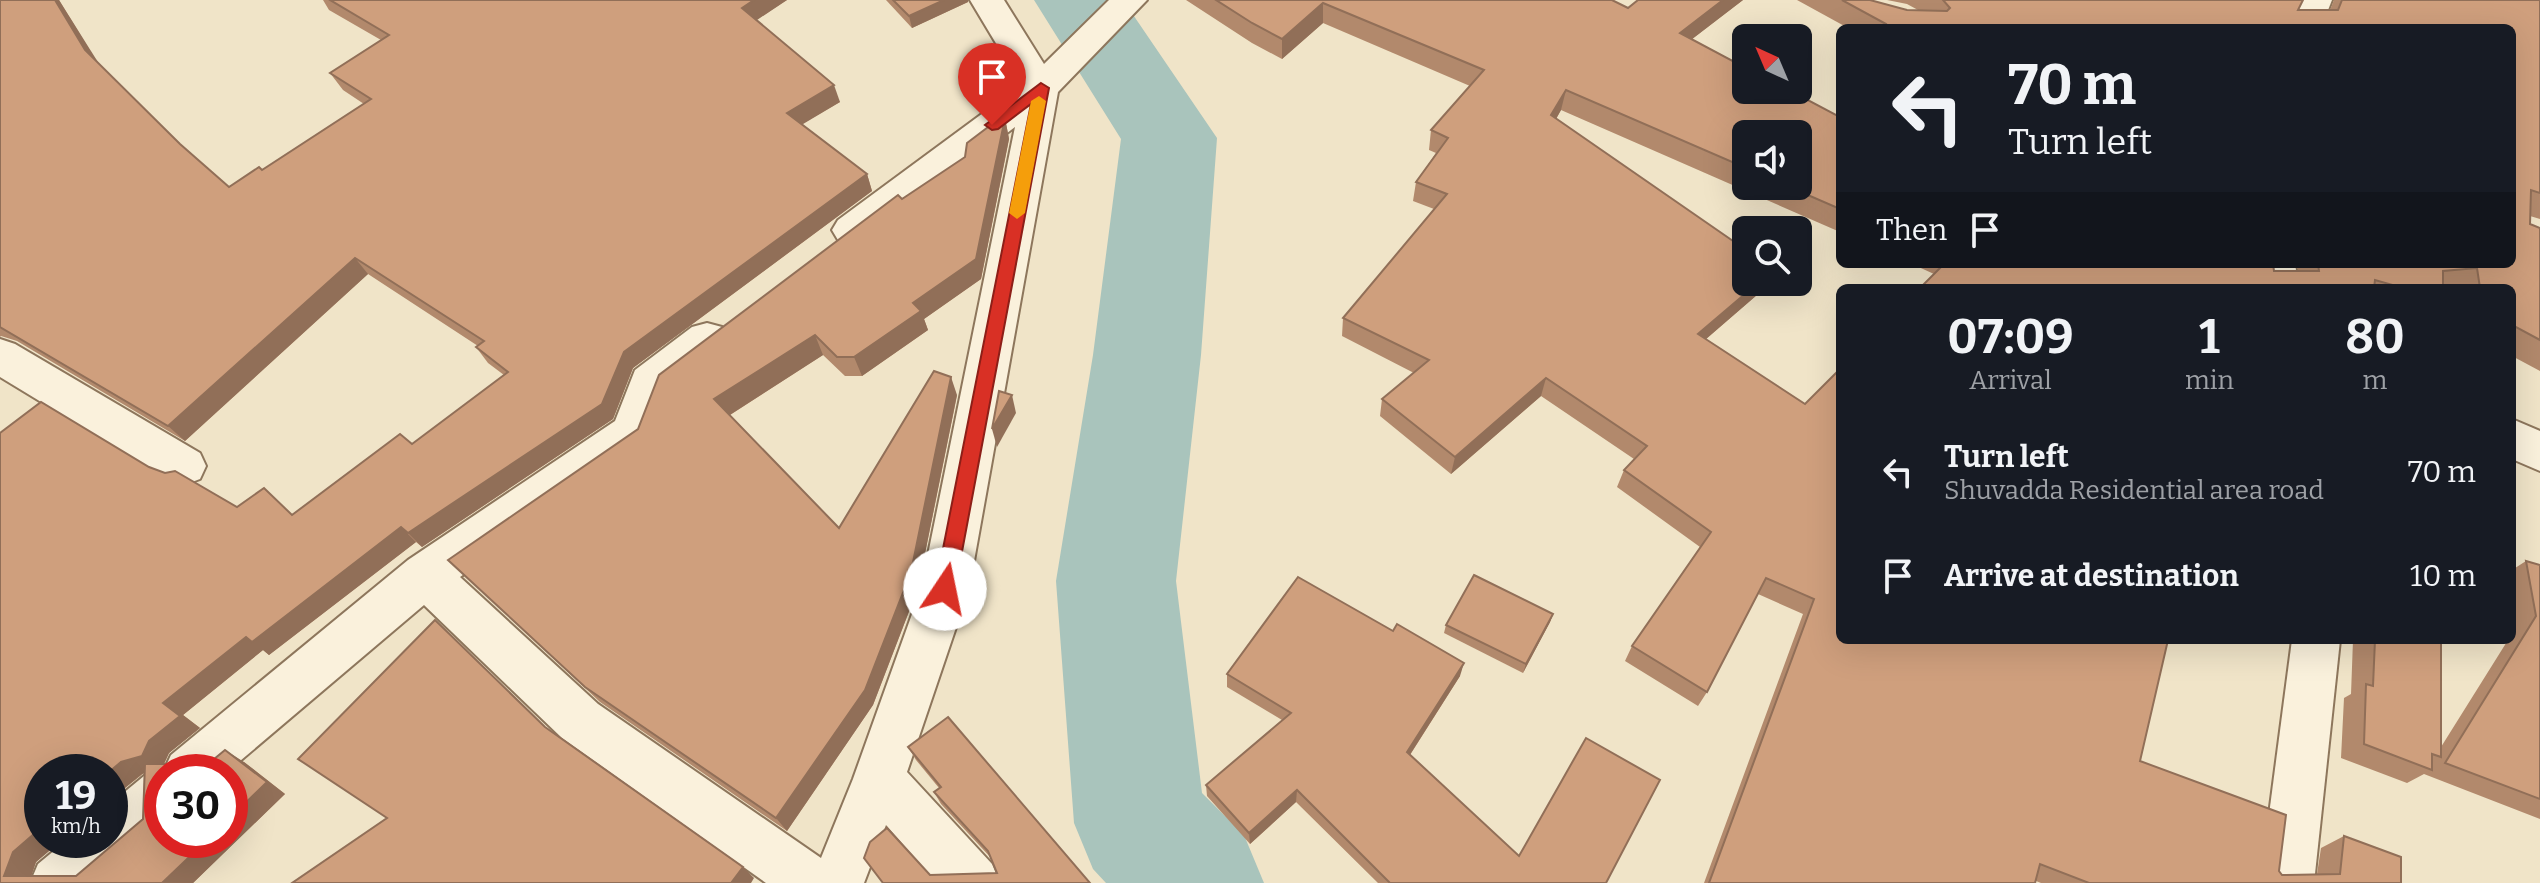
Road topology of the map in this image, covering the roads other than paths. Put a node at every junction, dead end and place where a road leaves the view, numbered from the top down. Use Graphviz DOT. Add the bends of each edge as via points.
graph roads {
  1 [pos="987,0"];
  2 [pos="1130,0"];
  3 [pos="2315,0"];
  4 [pos="2305,24"];
  5 [pos="1041,88"];
  6 [pos="827,249"];
  7 [pos="738,316"];
  8 [pos="0,356"];
  9 [pos="2516,439"];
  10 [pos="2540,453"];
  11 [pos="184,466"];
  12 [pos="425,575"];
  13 [pos="2316,644"];
  14 [pos="211,754"];
  15 [pos="879,779"];
  16 [pos="144,809"];
  17 [pos="128,822"];
  18 [pos="86,858"];
  19 [pos="57,883"];
  20 [pos="811,883"];
  21 [pos="837,883"];
  22 [pos="973,883"];
  23 [pos="2287,883"];
  1 -- 5 [label="street"];
  2 -- 5 [label="street"];
  3 -- 4 [label="street"];
  5 -- 6 [label="street"];
  5 -- 15 [label="street" via="945,589"];
  7 -- 12 [label="street" via="650,382 633,432"];
  8 -- 11 [label="street"];
  9 -- 10 [label="street"];
  12 -- 14 [label="street"];
  12 -- 20 [label="street" via="580,721"];
  13 -- 23 [label="street"];
  15 -- 21 [label="street"];
  15 -- 22 [label="street"];
  16 -- 17 [label="street"];
  18 -- 19 [label="street"];
}
